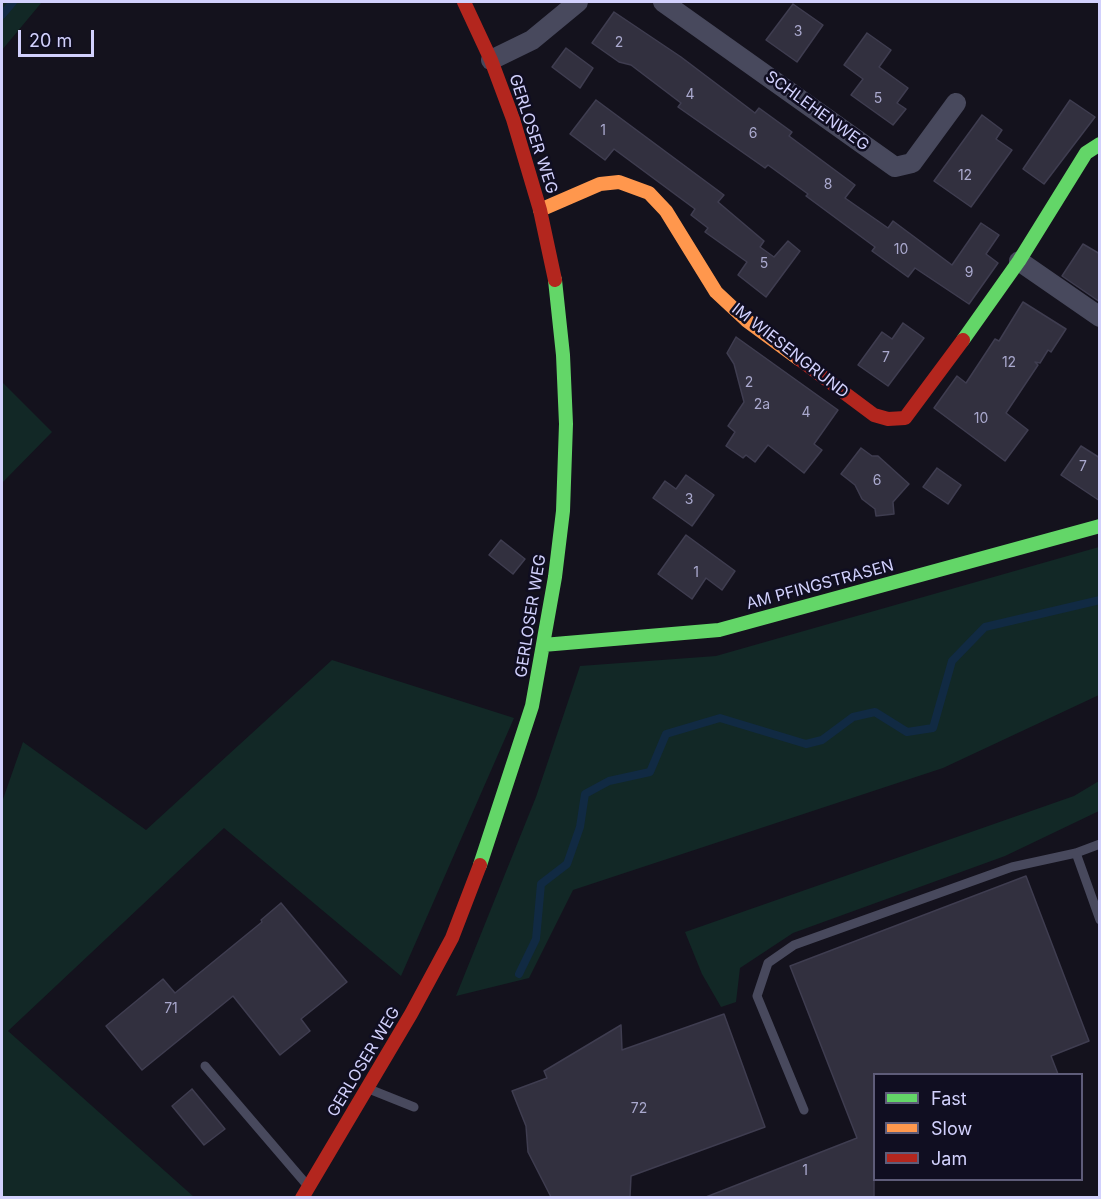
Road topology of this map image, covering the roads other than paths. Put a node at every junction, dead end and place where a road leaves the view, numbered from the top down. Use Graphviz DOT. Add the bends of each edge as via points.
graph roads {
  1 [pos="464,2"];
  2 [pos="578,2"];
  3 [pos="663,2"];
  4 [pos="491,60"];
  5 [pos="956,103"];
  6 [pos="1100,144"];
  7 [pos="540,210"];
  8 [pos="1019,261"];
  9 [pos="1100,317"];
  10 [pos="1100,525"];
  11 [pos="543,645"];
  12 [pos="1100,844"];
  13 [pos="1076,853"];
  14 [pos="1100,920"];
  15 [pos="205,1066"];
  16 [pos="367,1088"];
  17 [pos="414,1107"];
  18 [pos="804,1110"];
  19 [pos="305,1192"];
  1 -- 4 [label="street, GERLOSER WEG"];
  2 -- 4 [label="street" via="532,40"];
  3 -- 5 [label="street, SCHLEHENWEG" via="895,167 912,163"];
  4 -- 7 [label="street, GERLOSER WEG"];
  6 -- 8 [label="street, IM WIESENGRUND" via="1086,153"];
  7 -- 8 [label="street, IM WIESENGRUND" via="600,184 619,182 649,193 666,211 716,292 746,320 874,415 888,419 905,418 916,406"];
  7 -- 11 [label="street, GERLOSER WEG" via="560,318 566,424 563,511"];
  8 -- 9 [label="street"];
  10 -- 11 [label="street, AM PFINGSTRASEN" via="719,630"];
  11 -- 16 [label="street, GERLOSER WEG" via="520,748 452,939"];
  12 -- 13 [label="lane"];
  13 -- 14 [label="lane"];
  13 -- 18 [label="lane" via="1012,867 794,945 768,963 757,996"];
  15 -- 19 [label="lane"];
  16 -- 17 [label="lane"];
  16 -- 19 [label="street, GERLOSER WEG"];
}
